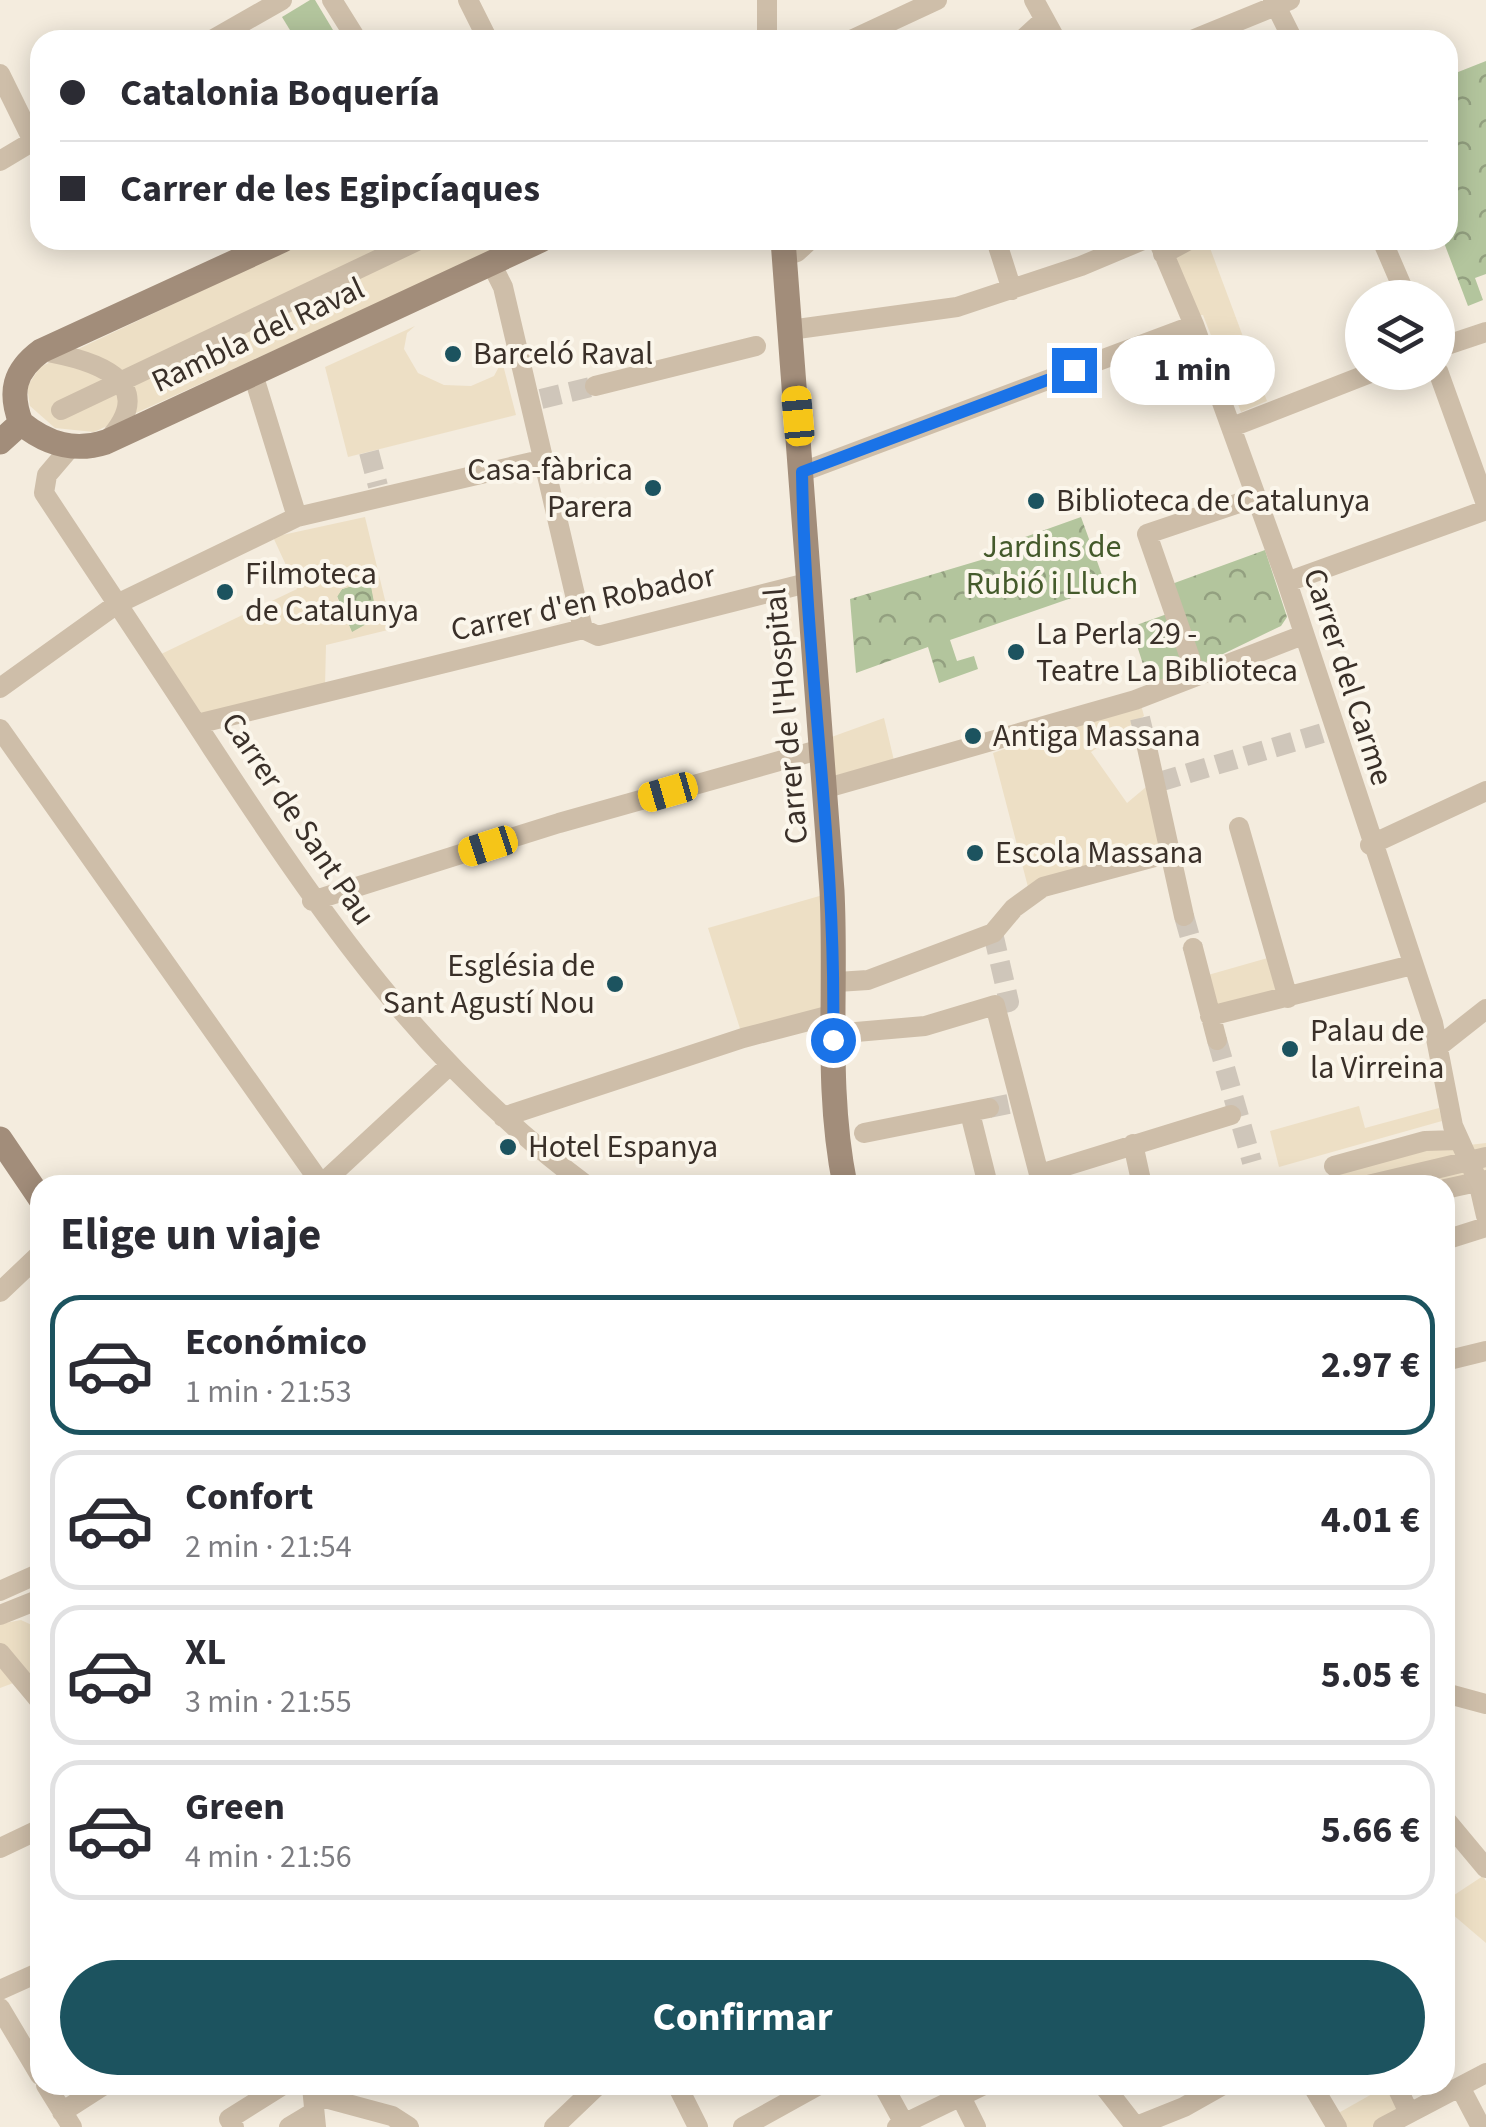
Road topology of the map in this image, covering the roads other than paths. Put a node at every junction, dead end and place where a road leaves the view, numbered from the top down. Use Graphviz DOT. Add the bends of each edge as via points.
graph roads {
  1 [pos="282,0"];
  2 [pos="332,0"];
  3 [pos="468,0"];
  4 [pos="767,0"];
  5 [pos="937,0"];
  6 [pos="1034,0"];
  7 [pos="1280,2"];
  8 [pos="1047,10"];
  9 [pos="233,30"];
  10 [pos="351,30"];
  11 [pos="483,30"];
  12 [pos="767,30"];
  13 [pos="872,30"];
  14 [pos="1030,30"];
  15 [pos="1215,30"];
  16 [pos="1290,30"];
  17 [pos="0,74"];
  18 [pos="30,128"];
  19 [pos="30,142"];
  20 [pos="0,160"];
  21 [pos="254,250"];
  22 [pos="398,250"];
  23 [pos="519,250"];
  24 [pos="784,250"];
  25 [pos="999,250"];
  26 [pos="1117,250"];
  27 [pos="1161,250"];
  28 [pos="1386,250"];
  29 [pos="491,263"];
  30 [pos="1399,280"];
  31 [pos="1012,290"];
  32 [pos="1194,325"];
  33 [pos="1486,332"];
  34 [pos="787,336"];
  35 [pos="1455,342"];
  36 [pos="756,346"];
  37 [pos="41,351"];
  38 [pos="253,374"];
  39 [pos="118,380"];
  40 [pos="1345,383"];
  41 [pos="7,384"];
  42 [pos="595,386"];
  43 [pos="1445,390"];
  44 [pos="61,410"];
  45 [pos="21,423"];
  46 [pos="1232,426"];
  47 [pos="0,442"];
  48 [pos="106,442"];
  49 [pos="70,448"];
  50 [pos="532,462"];
  51 [pos="802,472"];
  52 [pos="1248,500"];
  53 [pos="1486,507"];
  54 [pos="297,516"];
  55 [pos="1287,582"];
  56 [pos="807,583"];
  57 [pos="118,604"];
  58 [pos="584,629"];
  59 [pos="1303,635"];
  60 [pos="1196,674"];
  61 [pos="0,688"];
  62 [pos="197,724"];
  63 [pos="0,729"];
  64 [pos="1146,743"];
  65 [pos="822,749"];
  66 [pos="834,786"];
  67 [pos="1486,791"];
  68 [pos="1240,827"];
  69 [pos="1370,845"];
  70 [pos="1173,852"];
  71 [pos="312,902"];
  72 [pos="1184,916"];
  73 [pos="1193,948"];
  74 [pos="1412,964"];
  75 [pos="837,982"];
  76 [pos="1288,998"];
  77 [pos="1486,1009"];
  78 [pos="1210,1016"];
  79 [pos="834,1024"];
  80 [pos="1218,1040"];
  81 [pos="1438,1047"];
  82 [pos="450,1065"];
  83 [pos="1231,1116"];
  84 [pos="503,1117"];
  85 [pos="849,1136"];
  86 [pos="0,1140"];
  87 [pos="1458,1140"];
  88 [pos="1132,1144"];
  89 [pos="1477,1159"];
  90 [pos="1334,1166"];
  91 [pos="319,1175"];
  92 [pos="332,1175"];
  93 [pos="574,1175"];
  94 [pos="846,1175"];
  95 [pos="987,1175"];
  96 [pos="1040,1175"];
  97 [pos="1043,1175"];
  98 [pos="1140,1175"];
  99 [pos="1410,1175"];
  100 [pos="1481,1182"];
  101 [pos="30,1184"];
  102 [pos="1455,1187"];
  103 [pos="1486,1216"];
  104 [pos="1486,1227"];
  105 [pos="1455,1237"];
  106 [pos="30,1264"];
  107 [pos="0,1292"];
  108 [pos="1486,1352"];
  109 [pos="1455,1359"];
  110 [pos="30,1578"];
  111 [pos="0,1591"];
  112 [pos="30,1604"];
  113 [pos="0,1615"];
  114 [pos="0,1653"];
  115 [pos="30,1689"];
  116 [pos="1455,1696"];
  117 [pos="1486,1704"];
  118 [pos="1455,1831"];
  119 [pos="30,1834"];
  120 [pos="0,1848"];
  121 [pos="1486,1868"];
  122 [pos="30,1976"];
  123 [pos="0,1990"];
  124 [pos="0,2008"];
  125 [pos="30,2058"];
  126 [pos="1486,2073"];
  127 [pos="1460,2086"];
  128 [pos="1455,2089"];
  129 [pos="52,2095"];
  130 [pos="93,2095"];
  131 [pos="267,2095"];
  132 [pos="588,2095"];
  133 [pos="682,2095"];
  134 [pos="801,2095"];
  135 [pos="888,2095"];
  136 [pos="951,2095"];
  137 [pos="959,2095"];
  138 [pos="1112,2095"];
  139 [pos="1205,2095"];
  140 [pos="1318,2095"];
  141 [pos="1401,2095"];
  142 [pos="1442,2095"];
  143 [pos="314,2105"];
  144 [pos="1409,2112"];
  145 [pos="67,2119"];
  146 [pos="902,2126"];
  147 [pos="1135,2126"];
  148 [pos="234,2127"];
  149 [pos="289,2127"];
  150 [pos="410,2127"];
  151 [pos="554,2127"];
  152 [pos="698,2127"];
  153 [pos="743,2127"];
  154 [pos="976,2127"];
  155 [pos="1337,2127"];
  156 [pos="1383,2127"];
  157 [pos="1481,2127"];
  1 -- 9 [label="street"];
  2 -- 10 [label="street"];
  3 -- 11 [label="street"];
  4 -- 12 [label="street"];
  5 -- 13 [label="street"];
  6 -- 8 [label="street"];
  7 -- 15 [label="street"];
  7 -- 16 [label="street"];
  8 -- 14 [label="street"];
  17 -- 18 [label="street"];
  19 -- 20 [label="street"];
  21 -- 37 [label="street"];
  22 -- 39 [label="street, Rambla del Raval"];
  23 -- 29 [label="street, Rambla del Raval"];
  24 -- 34 [label="street, Carrer de l'Hospital"];
  25 -- 31 [label="street"];
  26 -- 31 [label="street"];
  27 -- 32 [label="street, Carrer del Carme"];
  28 -- 30 [label="street"];
  29 -- 38 [label="street, Rambla del Raval"];
  29 -- 58 [label="street" via="534,401"];
  31 -- 34 [label="street" via="958,307"];
  32 -- 46 [label="street, Carrer del Carme"];
  32 -- 51 [label="street"];
  33 -- 35 [label="street"];
  34 -- 51 [label="street, Carrer de l'Hospital"];
  36 -- 42 [label="street"];
  37 -- 39 [label="street, Rambla del Raval" via="102,365"];
  37 -- 41 [label="street"];
  38 -- 48 [label="street, Rambla del Raval"];
  38 -- 54 [label="street"];
  39 -- 44 [label="street, Rambla del Raval"];
  39 -- 48 [label="street, Rambla del Raval" via="127,408"];
  40 -- 46 [label="street"];
  41 -- 45 [label="street"];
  43 -- 53 [label="street"];
  45 -- 47 [label="street"];
  45 -- 49 [label="street"];
  46 -- 55 [label="street, Carrer del Carme"];
  48 -- 49 [label="street, Rambla del Raval"];
  49 -- 57 [label="street, Carrer de Sant Pau" via="42,484 44,494"];
  50 -- 54 [label="street" via="379,492"];
  51 -- 56 [label="street, Carrer de l'Hospital"];
  52 -- 60 [label="street" via="1148,534"];
  53 -- 55 [label="street"];
  54 -- 57 [label="street"];
  55 -- 59 [label="street, Carrer del Carme"];
  56 -- 58 [label="street, Carrer d'en Robador" via="598,636"];
  56 -- 65 [label="street, Carrer de l'Hospital"];
  57 -- 61 [label="street"];
  57 -- 62 [label="street, Carrer de Sant Pau"];
  58 -- 62 [label="street, Carrer d'en Robador"];
  59 -- 60 [label="street"];
  59 -- 69 [label="street, Carrer del Carme"];
  60 -- 66 [label="street" via="1138,709"];
  62 -- 71 [label="street, Carrer de Sant Pau"];
  63 -- 91 [label="street"];
  64 -- 70 [label="street"];
  65 -- 71 [label="street"];
  65 -- 75 [label="street, Carrer de l'Hospital"];
  67 -- 69 [label="street"];
  68 -- 76 [label="street"];
  69 -- 74 [label="street, Carrer del Carme"];
  70 -- 72 [label="street"];
  70 -- 75 [label="street" via="1042,887 993,933 868,980"];
  71 -- 82 [label="street, Carrer de Sant Pau"];
  73 -- 78 [label="street"];
  74 -- 76 [label="street"];
  74 -- 81 [label="street, Carrer del Carme"];
  75 -- 79 [label="street, Carrer de l'Hospital"];
  76 -- 78 [label="street"];
  77 -- 81 [label="street"];
  78 -- 80 [label="street"];
  79 -- 84 [label="street" via="743,1038"];
  79 -- 85 [label="street, Carrer de l'Hospital"];
  79 -- 96 [label="street" via="925,1026 995,1005"];
  81 -- 87 [label="street, Carrer del Carme"];
  82 -- 84 [label="street, Carrer de Sant Pau"];
  82 -- 92 [label="street"];
  83 -- 88 [label="street"];
  84 -- 93 [label="street, Carrer de Sant Pau"];
  85 -- 94 [label="street, Carrer de l'Hospital"];
  85 -- 95 [label="street" via="979,1111"];
  86 -- 101 [label="street"];
  87 -- 89 [label="street, Carrer del Carme"];
  87 -- 90 [label="street" via="1425,1141"];
  88 -- 97 [label="street"];
  88 -- 98 [label="street"];
  89 -- 99 [label="street"];
  89 -- 100 [label="street, Carrer del Carme"];
  100 -- 102 [label="street"];
  100 -- 103 [label="street, Carrer del Carme"];
  104 -- 105 [label="street"];
  106 -- 107 [label="street"];
  108 -- 109 [label="street"];
  110 -- 111 [label="street"];
  112 -- 113 [label="street"];
  114 -- 115 [label="street"];
  116 -- 117 [label="street"];
  118 -- 121 [label="street"];
  119 -- 120 [label="street"];
  122 -- 123 [label="street"];
  124 -- 125 [label="street"];
  126 -- 127 [label="street"];
  127 -- 128 [label="street"];
  127 -- 157 [label="street"];
  129 -- 145 [label="street"];
  130 -- 145 [label="street"];
  131 -- 148 [label="street" via="229,2119"];
  132 -- 151 [label="street"];
  133 -- 152 [label="street"];
  134 -- 153 [label="street"];
  135 -- 146 [label="street"];
  136 -- 146 [label="street"];
  137 -- 154 [label="street"];
  138 -- 147 [label="street"];
  139 -- 147 [label="street"];
  140 -- 155 [label="street"];
  141 -- 144 [label="street"];
  142 -- 144 [label="street"];
  143 -- 149 [label="street"];
  143 -- 150 [label="street" via="392,2116"];
  144 -- 156 [label="street"];
}
